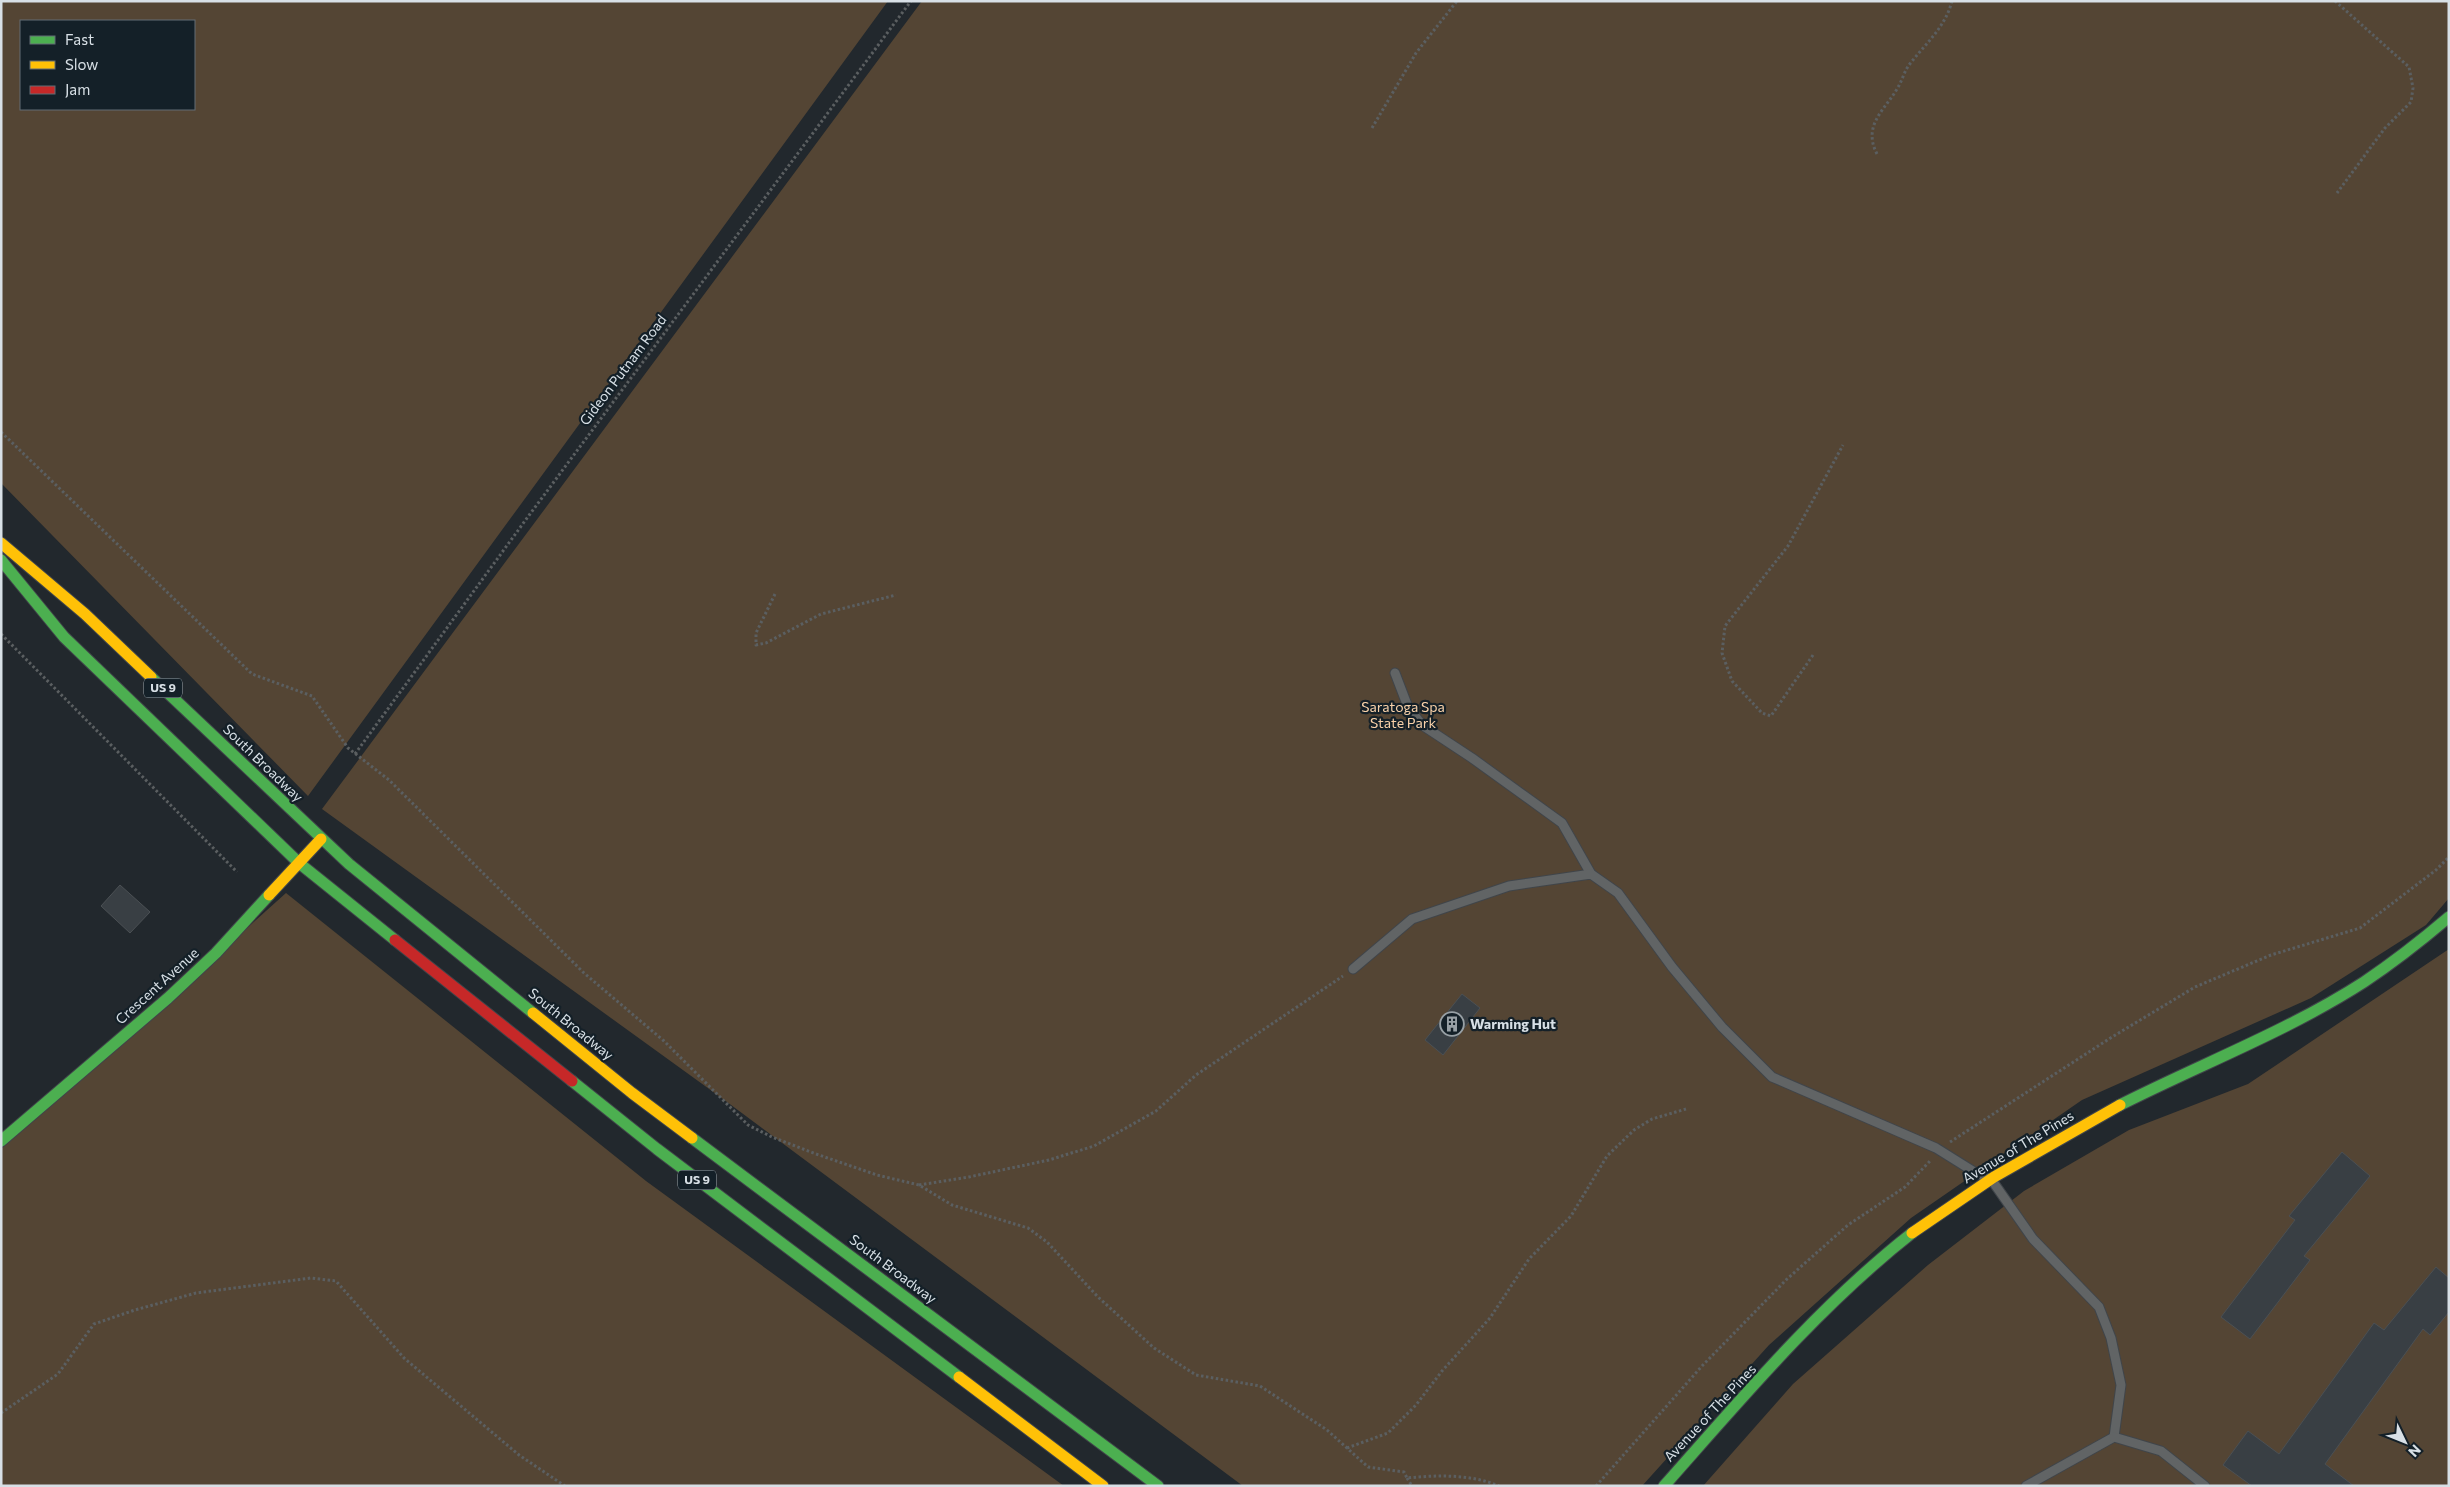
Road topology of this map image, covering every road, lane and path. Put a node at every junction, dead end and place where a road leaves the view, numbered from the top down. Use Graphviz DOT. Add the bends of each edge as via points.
graph roads {
  1 [pos="911,1"];
  2 [pos="1457,1"];
  3 [pos="1952,1"];
  4 [pos="2336,1"];
  5 [pos="1372,128"];
  6 [pos="1877,154"];
  7 [pos="2337,193"];
  8 [pos="1,432"];
  9 [pos="1843,445"];
  10 [pos="1,542"];
  11 [pos="1,560"];
  12 [pos="775,594"];
  13 [pos="896,594"];
  14 [pos="1,634"];
  15 [pos="1813,655"];
  16 [pos="1394,673"];
  17 [pos="355,754"];
  18 [pos="321,839"];
  19 [pos="2449,857"];
  20 [pos="299,863"];
  21 [pos="237,872"];
  22 [pos="1591,874"];
  23 [pos="2449,917"];
  24 [pos="1353,969"];
  25 [pos="1686,1109"];
  26 [pos="1,1141"];
  27 [pos="1940,1150"];
  28 [pos="1991,1179"];
  29 [pos="919,1185"];
  30 [pos="1,1413"];
  31 [pos="2114,1437"];
  32 [pos="1347,1448"];
  33 [pos="1407,1478"];
  34 [pos="565,1486"];
  35 [pos="1103,1486"];
  36 [pos="1158,1486"];
  37 [pos="1412,1486"];
  38 [pos="1499,1486"];
  39 [pos="1596,1486"];
  40 [pos="1664,1486"];
  41 [pos="2026,1486"];
  42 [pos="2205,1486"];
  1 -- 17 [label="path, Gideon Putnam Road"];
  2 -- 5 [label="path" via="1416,53"];
  3 -- 6 [label="path" via="1949,13 1934,36 1908,66 1897,90 1879,111 1872,134"];
  4 -- 7 [label="path" via="2409,67 2413,88 2411,102 2385,128"];
  8 -- 17 [label="path" via="252,674 312,696"];
  9 -- 15 [label="path" via="1788,546 1725,626 1722,653 1732,681 1762,713 1771,716"];
  10 -- 18 [label="main road, South Broadway / US 9" via="85,614"];
  11 -- 20 [label="main road, US 9" via="64,637"];
  12 -- 13 [label="path" via="756,633 756,645 821,614"];
  14 -- 21 [label="path"];
  16 -- 22 [label="lane" via="1408,707 1422,725 1562,823"];
  17 -- 29 [label="path" via="389,780 584,972 664,1041 748,1125 816,1154 877,1175"];
  18 -- 20 [label="main road, Crescent Avenue"];
  18 -- 36 [label="main road, South Broadway / US 9" via="632,1093"];
  19 -- 27 [label="path" via="2360,928 2271,955 2195,987 1966,1130"];
  20 -- 26 [label="main road, Crescent Avenue" via="216,953 168,998"];
  20 -- 35 [label="main road, US 9" via="657,1149"];
  22 -- 24 [label="lane" via="1509,886 1412,919"];
  22 -- 27 [label="lane" via="1618,893 1672,967 1722,1027 1772,1077"];
  23 -- 28 [label="main road, Avenue of The Pines" via="2397,960 2347,993 2076,1128"];
  24 -- 29 [label="path" via="1196,1075 1156,1111 1094,1146 1049,1160"];
  25 -- 32 [label="path" via="1640,1126 1607,1156 1571,1216 1529,1260 1490,1318 1416,1405 1388,1432"];
  27 -- 28 [label="lane"];
  27 -- 39 [label="path" via="1905,1187 1848,1225 1787,1279 1702,1366"];
  28 -- 31 [label="lane" via="2033,1239 2099,1307 2111,1338 2121,1385"];
  28 -- 40 [label="main road, Avenue of The Pines" via="1872,1266 1832,1304"];
  29 -- 32 [label="path" via="952,1205 1028,1228 1047,1242 1098,1297 1154,1348 1196,1375 1260,1386 1327,1430"];
  30 -- 34 [label="path" via="58,1374 94,1324 196,1293 311,1278 336,1281 404,1358 519,1455"];
  31 -- 41 [label="lane"];
  31 -- 42 [label="lane" via="2161,1451"];
  32 -- 33 [label="path" via="1368,1467 1404,1472"];
  33 -- 37 [label="path"];
  33 -- 38 [label="path" via="1432,1475 1458,1477 1484,1480"];
}
